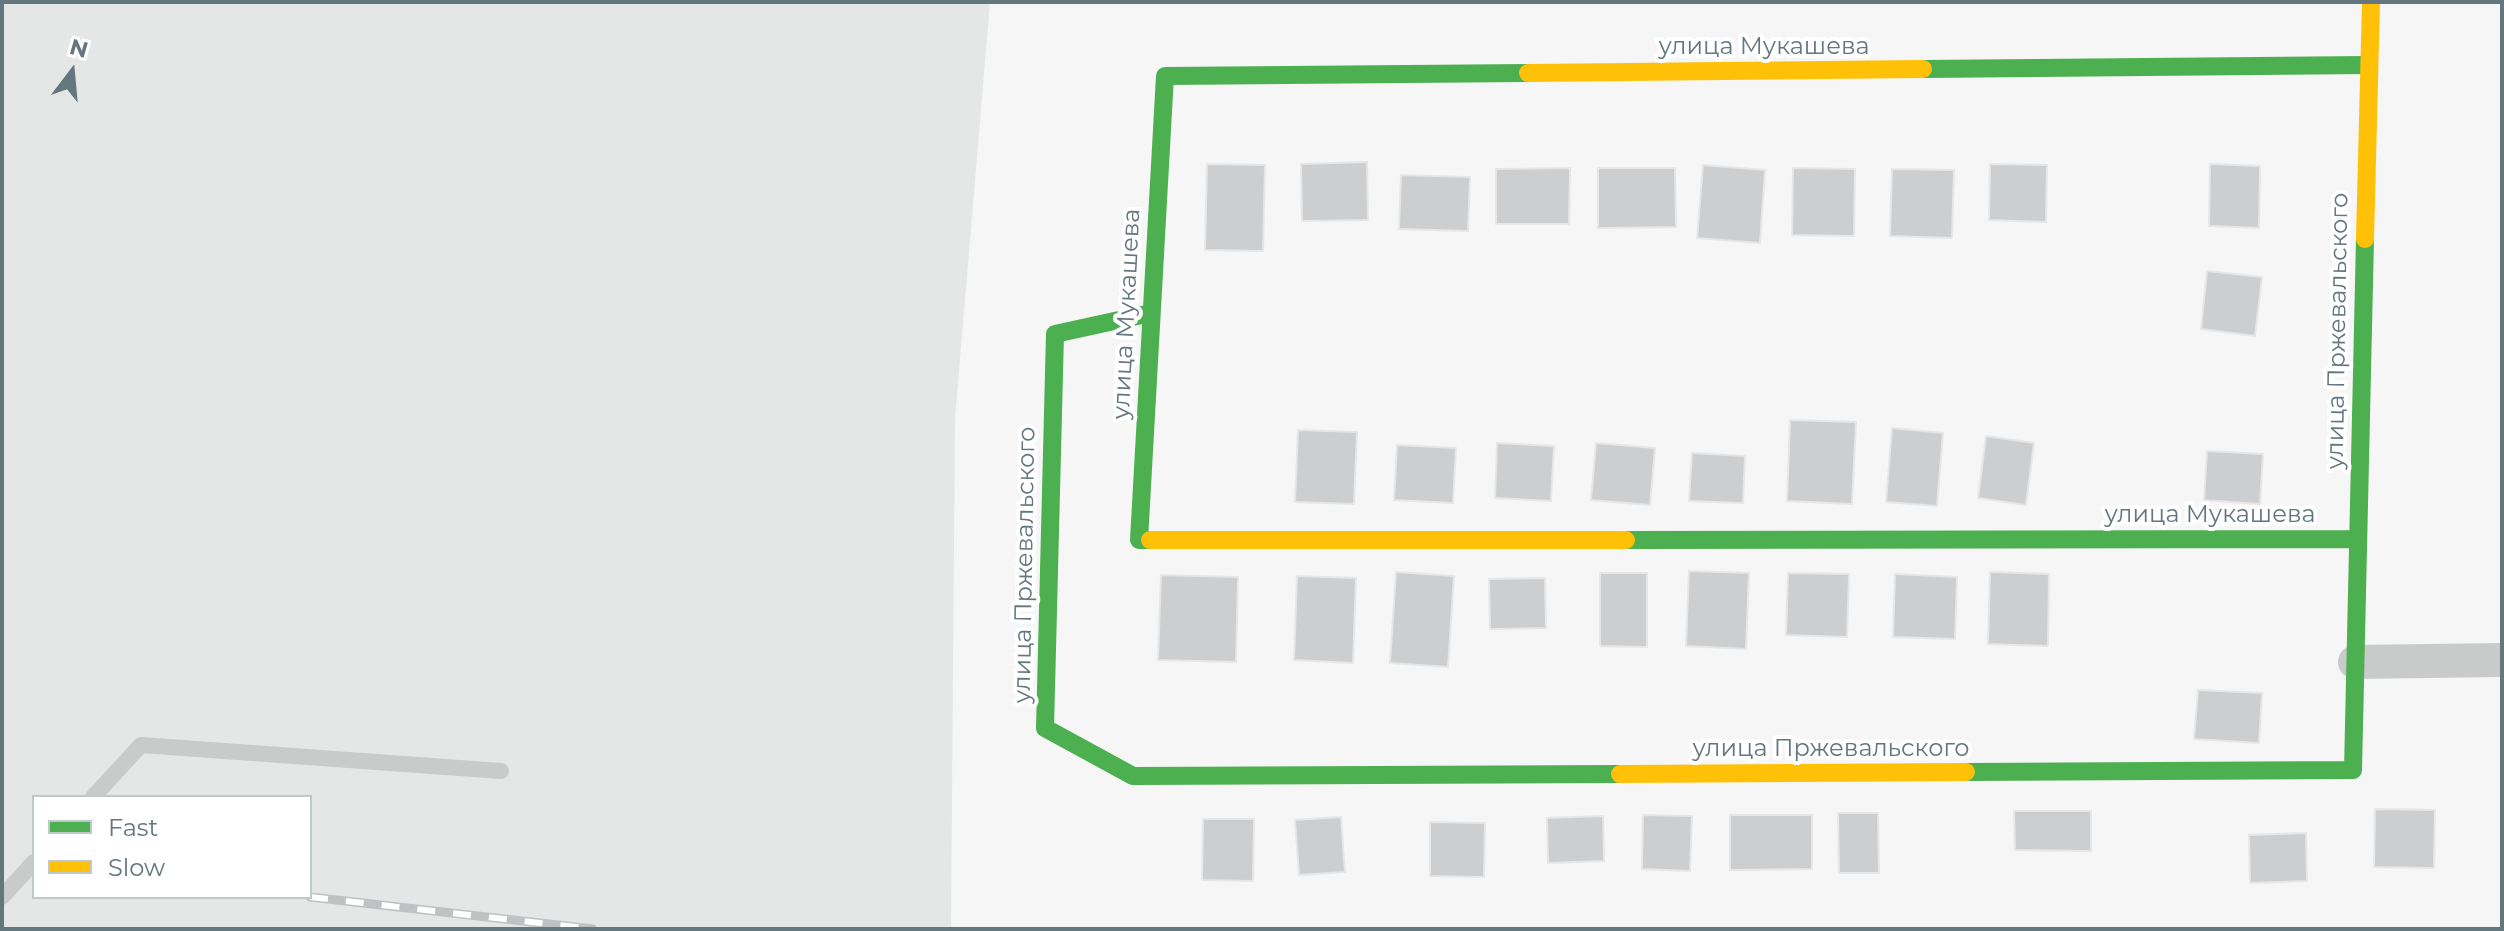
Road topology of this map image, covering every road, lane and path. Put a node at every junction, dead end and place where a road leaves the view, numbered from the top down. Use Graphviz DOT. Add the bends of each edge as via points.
graph roads {
  1 [pos="2371,2"];
  2 [pos="2368,65"];
  3 [pos="1151,313"];
  4 [pos="2358,539"];
  5 [pos="2502,660"];
  6 [pos="2355,662"];
  7 [pos="501,771"];
  8 [pos="95,795"];
  9 [pos="32,864"];
  10 [pos="2,897"];
  1 -- 2 [label="street, улица Пржевальского"];
  2 -- 3 [label="street, улица Мукашева" via="1165,76"];
  2 -- 4 [label="street, улица Пржевальского"];
  3 -- 4 [label="street, улица Мукашева" via="1139,540"];
  3 -- 6 [label="street, улица Пржевальского" via="1055,334 1045,728 1133,776 2353,770"];
  4 -- 6 [label="street, улица Пржевальского"];
  5 -- 6 [label="street"];
  7 -- 8 [label="lane" via="141,745"];
  9 -- 10 [label="lane"];
}
